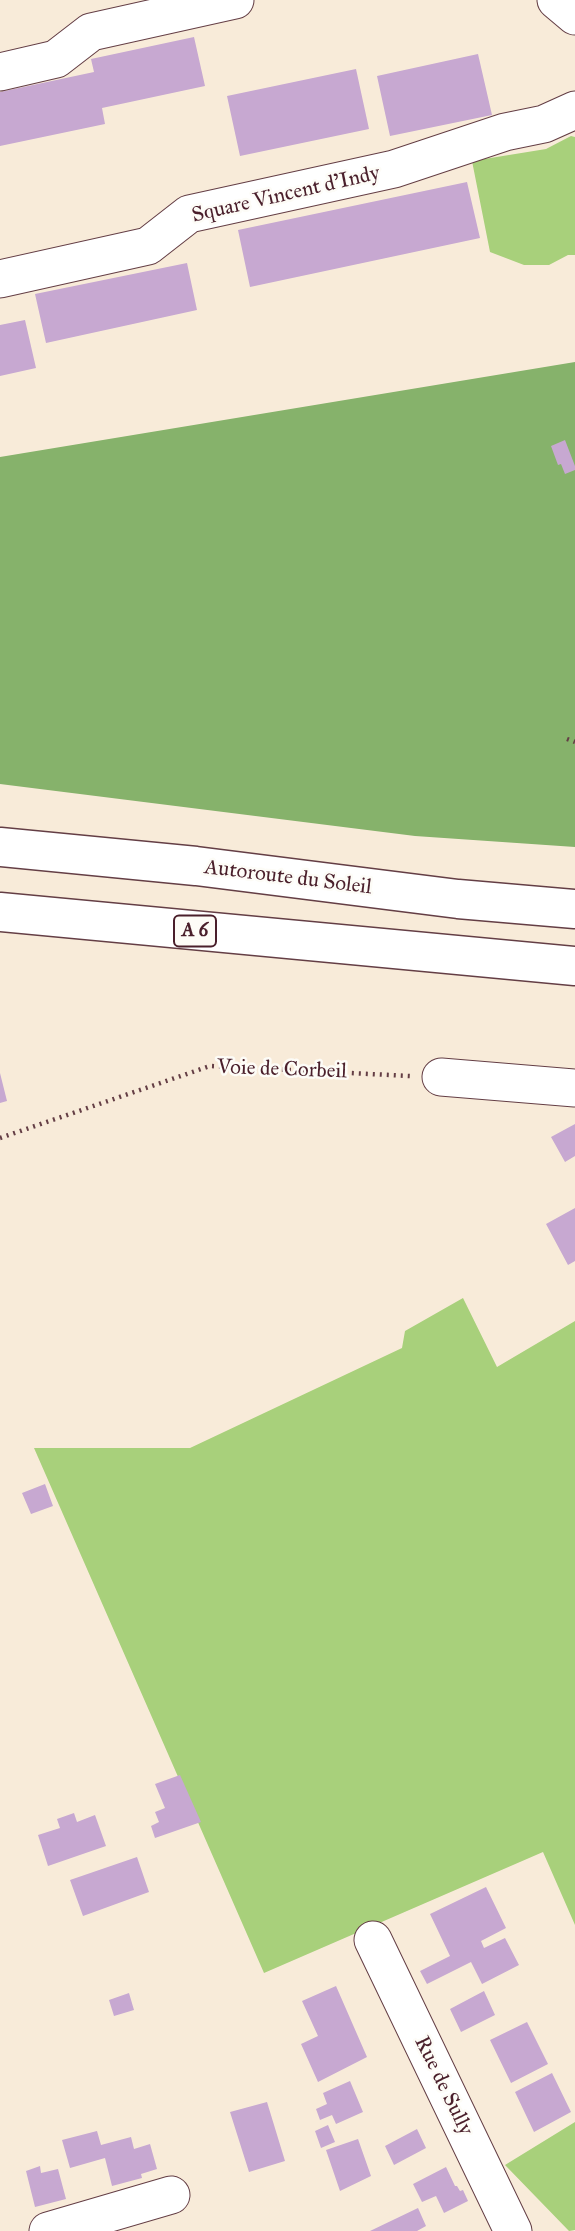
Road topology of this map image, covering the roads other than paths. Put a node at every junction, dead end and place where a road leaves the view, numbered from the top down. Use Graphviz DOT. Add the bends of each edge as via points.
graph roads {
  1 [pos="235,0"];
  2 [pos="556,0"];
  3 [pos="575,16"];
  4 [pos="0,72"];
  5 [pos="575,110"];
  6 [pos="0,279"];
  7 [pos="0,848"];
  8 [pos="575,909"];
  9 [pos="0,912"];
  10 [pos="575,966"];
  11 [pos="441,1077"];
  12 [pos="575,1088"];
  13 [pos="373,1940"];
  14 [pos="171,2196"];
  15 [pos="48,2231"];
  16 [pos="513,2231"];
  1 -- 4 [label="street" via="91,32 56,59"];
  2 -- 3 [label="street"];
  5 -- 6 [label="street, Square Vincent d'Indy" via="544,124 505,132 394,169 189,214 148,246"];
  7 -- 8 [label="highway, Autoroute du Soleil"];
  9 -- 10 [label="highway, A 6"];
  11 -- 12 [label="street"];
  13 -- 16 [label="street, Rue de Sully"];
  14 -- 15 [label="street"];
}
